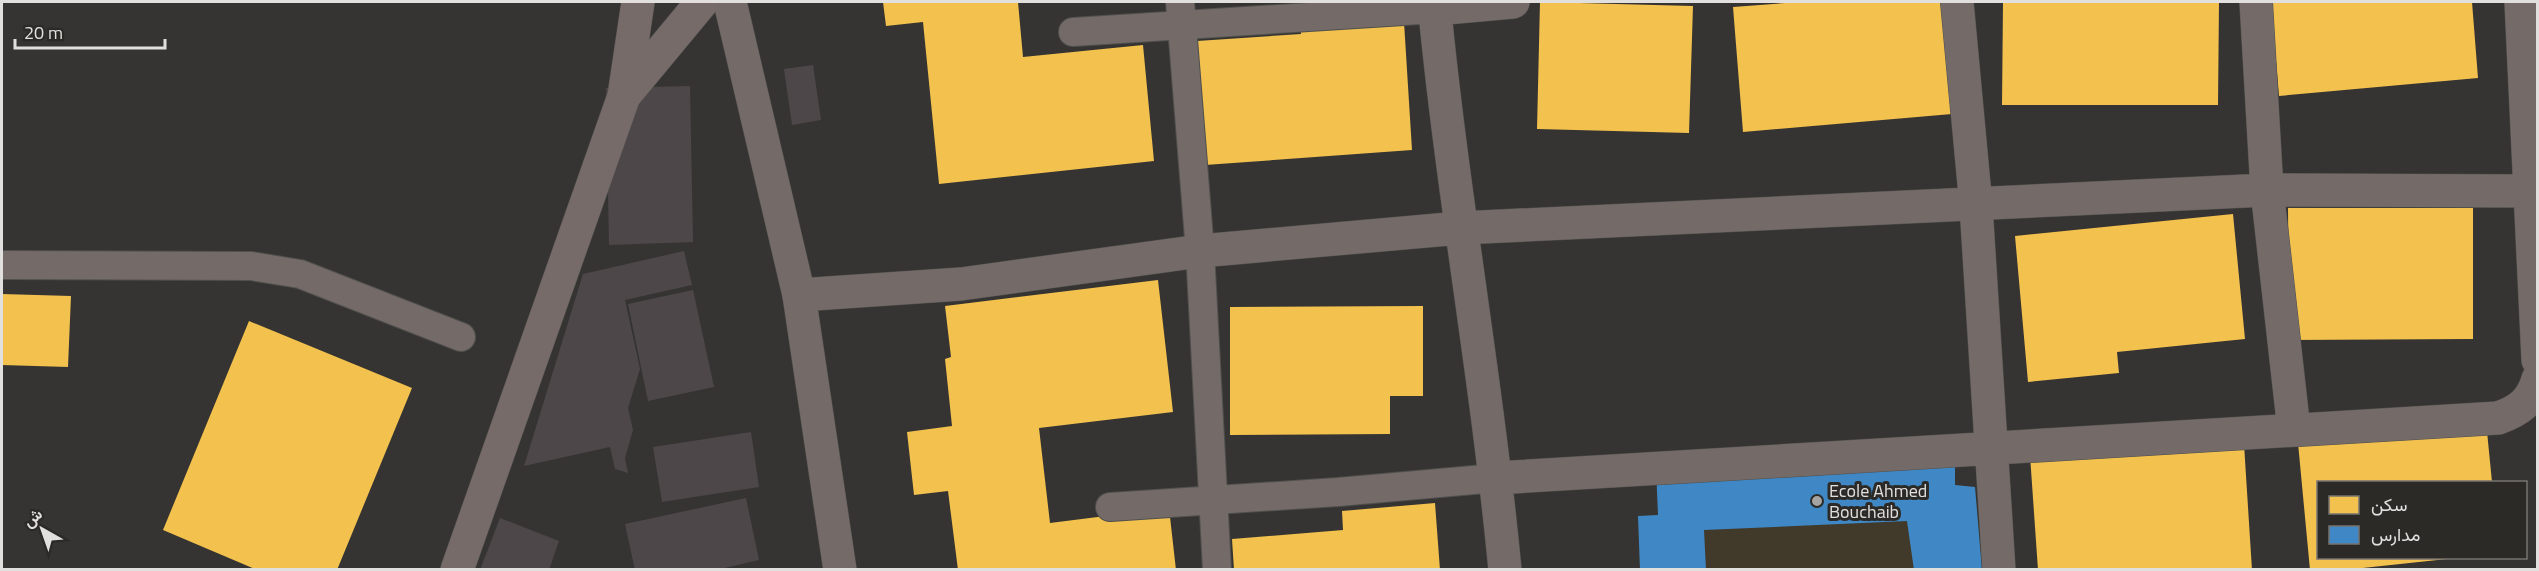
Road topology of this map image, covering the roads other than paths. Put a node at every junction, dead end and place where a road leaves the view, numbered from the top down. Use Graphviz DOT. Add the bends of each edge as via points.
graph roads {
  1 [pos="638,2"];
  2 [pos="702,2"];
  3 [pos="730,2"];
  4 [pos="1513,2"];
  5 [pos="1957,2"];
  6 [pos="2256,2"];
  7 [pos="2521,2"];
  8 [pos="1435,5"];
  9 [pos="1181,13"];
  10 [pos="1073,32"];
  11 [pos="624,96"];
  12 [pos="2267,190"];
  13 [pos="2530,191"];
  14 [pos="1976,206"];
  15 [pos="1460,228"];
  16 [pos="1200,251"];
  17 [pos="2,265"];
  18 [pos="799,295"];
  19 [pos="461,337"];
  20 [pos="2538,360"];
  21 [pos="2538,379"];
  22 [pos="2294,430"];
  23 [pos="1994,449"];
  24 [pos="1496,478"];
  25 [pos="1213,501"];
  26 [pos="1110,507"];
  27 [pos="457,570"];
  28 [pos="840,570"];
  29 [pos="1217,570"];
  30 [pos="1505,570"];
  31 [pos="1999,570"];
  1 -- 11 [label="main road"];
  2 -- 11 [label="main road"];
  3 -- 18 [label="street"];
  4 -- 8 [label="street"];
  5 -- 14 [label="street"];
  6 -- 12 [label="street"];
  7 -- 13 [label="street"];
  8 -- 9 [label="lane"];
  8 -- 15 [label="street"];
  9 -- 10 [label="lane"];
  9 -- 16 [label="lane"];
  11 -- 27 [label="main road"];
  12 -- 13 [label="street"];
  12 -- 14 [label="street"];
  12 -- 22 [label="street"];
  13 -- 20 [label="street"];
  14 -- 15 [label="street"];
  14 -- 23 [label="street"];
  15 -- 16 [label="street"];
  15 -- 24 [label="street"];
  16 -- 18 [label="street" via="961,284"];
  16 -- 25 [label="lane"];
  17 -- 19 [label="lane" via="251,266 300,274"];
  18 -- 28 [label="street"];
  21 -- 22 [label="street" via="2525,404 2498,418"];
  22 -- 23 [label="street"];
  23 -- 24 [label="street"];
  23 -- 31 [label="street"];
  24 -- 25 [label="lane"];
  24 -- 30 [label="street"];
  25 -- 26 [label="lane"];
  25 -- 29 [label="lane"];
}
